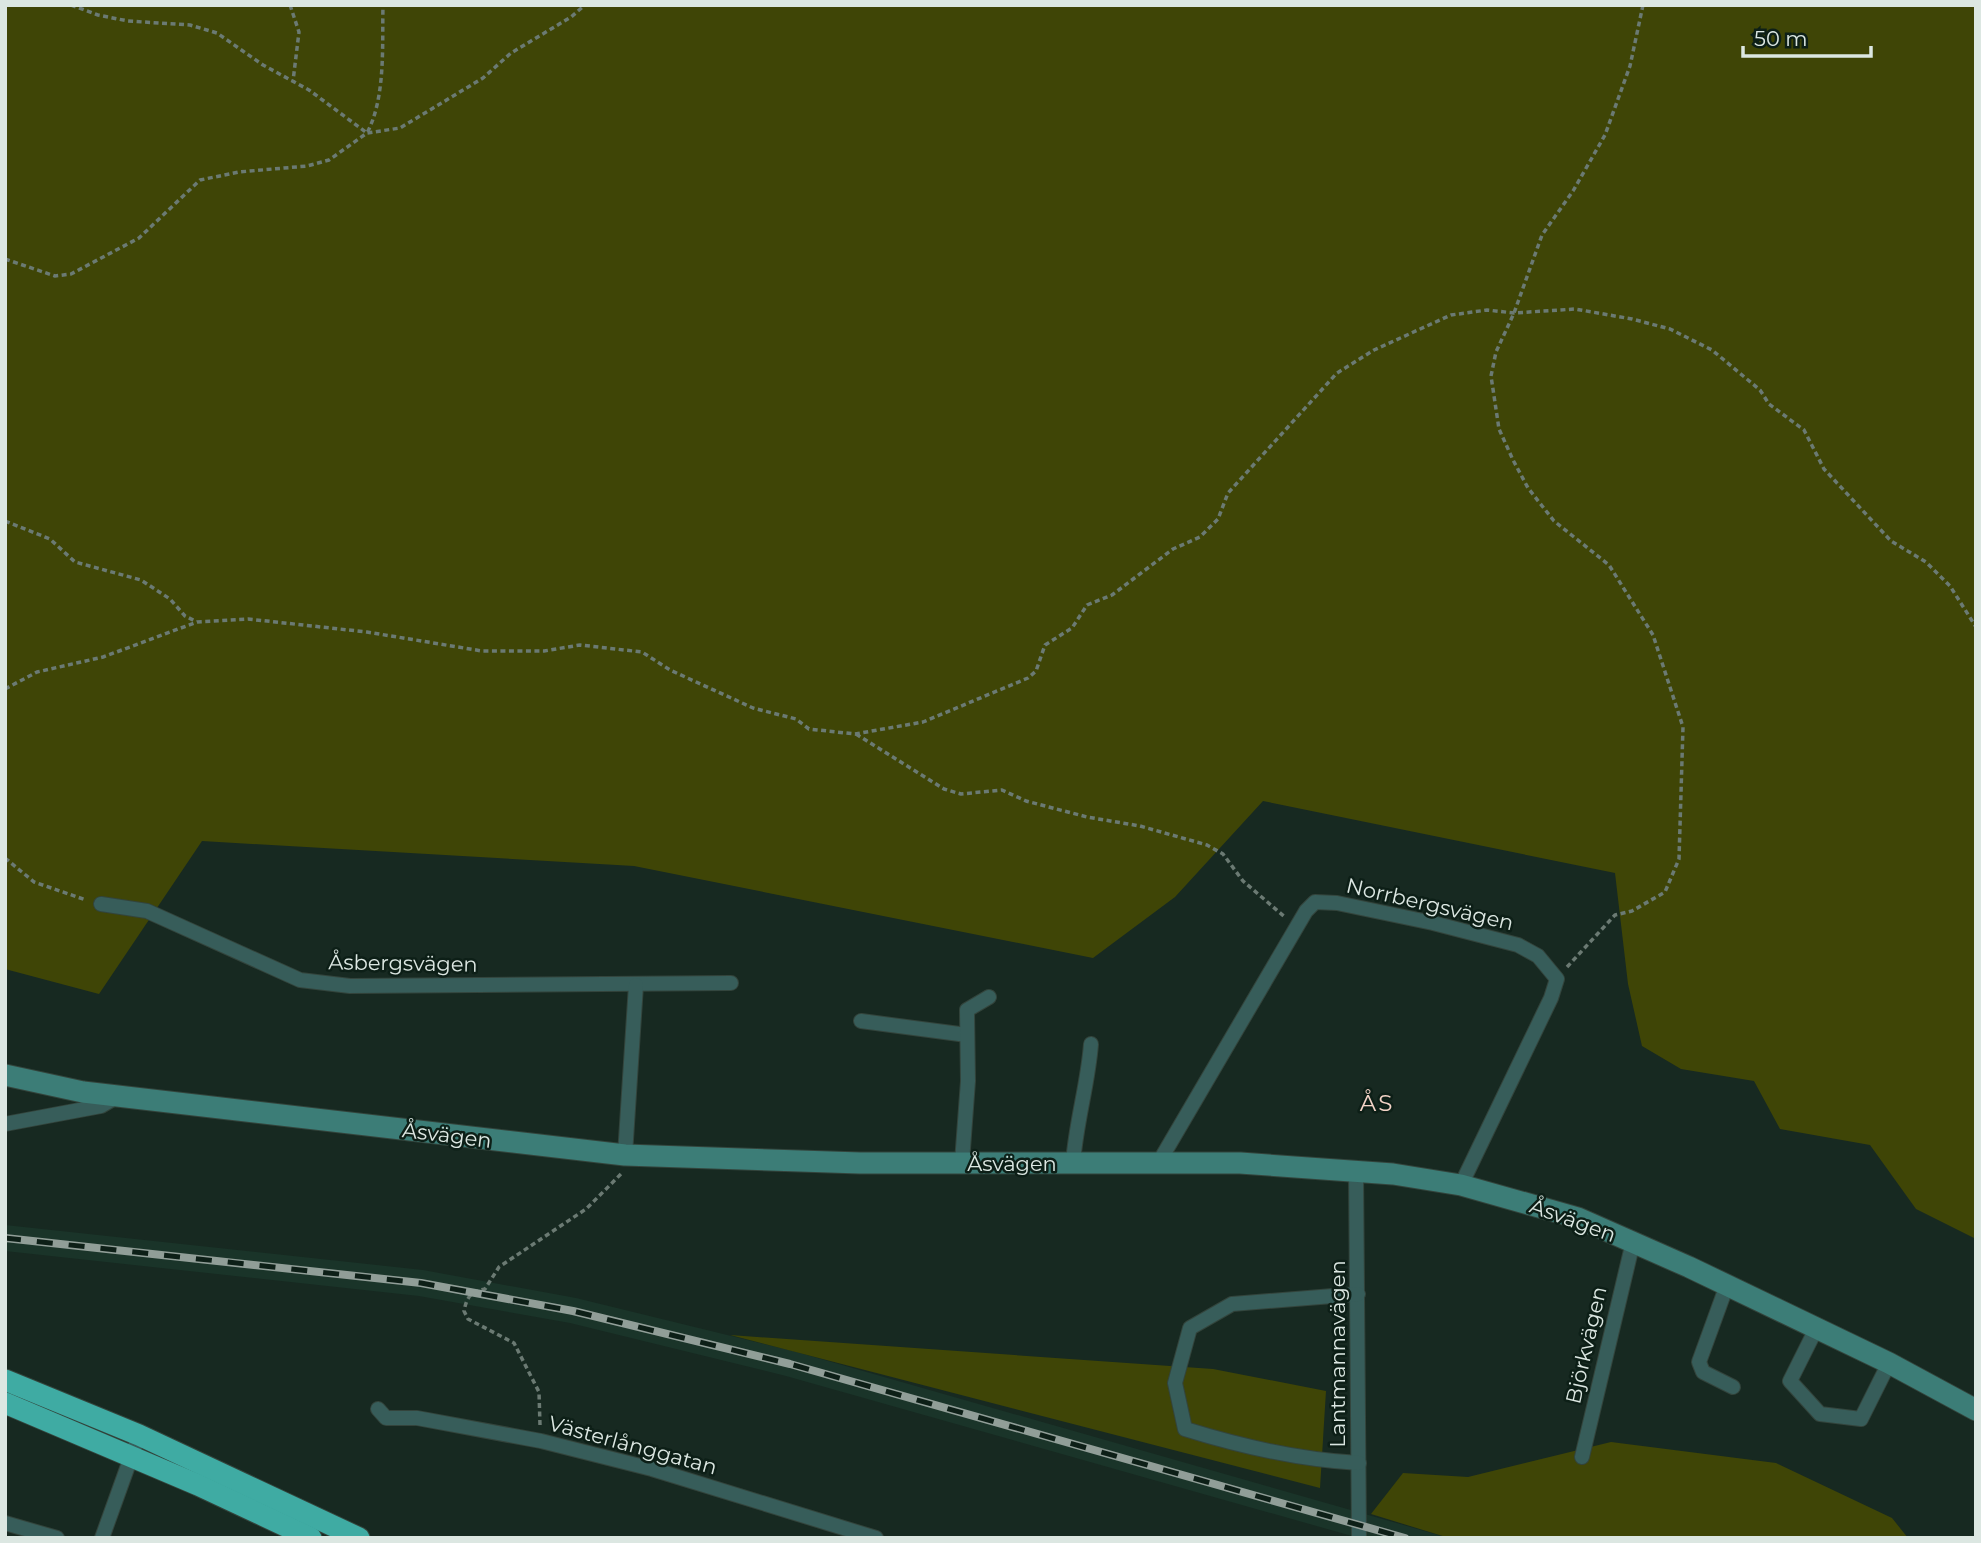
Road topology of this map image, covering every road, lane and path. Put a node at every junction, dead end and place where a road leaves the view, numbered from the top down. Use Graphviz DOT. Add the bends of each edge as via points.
graph roads {
  1 [pos="71,5"];
  2 [pos="290,5"];
  3 [pos="383,5"];
  4 [pos="585,5"];
  5 [pos="1643,5"];
  6 [pos="293,81"];
  7 [pos="367,133"];
  8 [pos="5,259"];
  9 [pos="1514,313"];
  10 [pos="5,521"];
  11 [pos="197,622"];
  12 [pos="1976,627"];
  13 [pos="5,689"];
  14 [pos="855,734"];
  15 [pos="5,858"];
  16 [pos="101,904"];
  17 [pos="1297,925"];
  18 [pos="1556,979"];
  19 [pos="731,983"];
  20 [pos="636,985"];
  21 [pos="989,998"];
  22 [pos="861,1021"];
  23 [pos="967,1035"];
  24 [pos="1091,1044"];
  25 [pos="5,1074"];
  26 [pos="118,1096"];
  27 [pos="5,1124"];
  28 [pos="625,1155"];
  29 [pos="962,1162"];
  30 [pos="1159,1162"];
  31 [pos="1073,1163"];
  32 [pos="1356,1171"];
  33 [pos="1461,1185"];
  34 [pos="1633,1242"];
  35 [pos="1727,1285"];
  36 [pos="1357,1294"];
  37 [pos="1817,1327"];
  38 [pos="1889,1363"];
  39 [pos="5,1380"];
  40 [pos="1733,1387"];
  41 [pos="5,1403"];
  42 [pos="378,1409"];
  43 [pos="1976,1410"];
  44 [pos="139,1435"];
  45 [pos="541,1441"];
  46 [pos="130,1455"];
  47 [pos="1582,1457"];
  48 [pos="1359,1463"];
  49 [pos="5,1523"];
  50 [pos="57,1538"];
  51 [pos="102,1538"];
  52 [pos="311,1538"];
  53 [pos="359,1538"];
  54 [pos="876,1538"];
  55 [pos="1359,1538"];
  1 -- 6 [label="path" via="128,21 190,25 218,33"];
  2 -- 6 [label="path" via="299,32"];
  3 -- 7 [label="path" via="381,63"];
  4 -- 7 [label="path" via="483,78 400,128"];
  5 -- 9 [label="path" via="1630,66 1605,135 1542,235"];
  6 -- 7 [label="path"];
  7 -- 8 [label="path" via="329,160 200,180 139,238 71,274 32,271"];
  9 -- 12 [label="path" via="1575,309 1632,319 1670,328 1712,350 1804,430 1824,469 1891,541 1926,562 1950,586"];
  9 -- 14 [label="path" via="1488,310 1451,315 1374,350 1337,373 1228,493 1219,519 1200,537 1173,549 1112,594 1087,605 1072,628 1045,645 1036,671 1028,678 923,722"];
  9 -- 18 [label="path" via="1496,352 1491,376 1499,429 1528,488 1554,520 1609,565 1653,635 1683,727 1679,859 1665,892 1615,915"];
  10 -- 11 [label="path" via="50,540 75,562 141,580"];
  11 -- 13 [label="path" via="103,657 37,673"];
  11 -- 14 [label="path" via="248,619 482,651 544,651 580,645 642,652 752,708 796,719 809,729"];
  14 -- 17 [label="path" via="944,789 961,794 1002,790 1026,801 1207,845 1223,854 1265,902"];
  15 -- 16 [label="path" via="34,882"];
  16 -- 20 [label="street, Åsbergsvägen" via="148,911 300,980 349,986"];
  17 -- 18 [label="street, Norrbergsvägen" via="1315,902 1433,923 1518,945 1538,956"];
  17 -- 30 [label="street, Norrbergsvägen"];
  18 -- 33 [label="street"];
  19 -- 20 [label="street, Åsbergsvägen"];
  20 -- 28 [label="street"];
  21 -- 23 [label="street" via="967,1010"];
  22 -- 23 [label="street"];
  23 -- 29 [label="street"];
  24 -- 31 [label="street"];
  25 -- 26 [label="street, Åsvägen"];
  26 -- 27 [label="street" via="101,1106"];
  26 -- 28 [label="street, Åsvägen"];
  28 -- 29 [label="street, Åsvägen"];
  28 -- 45 [label="path" via="623,1172 586,1209 499,1267 485,1289 466,1298 468,1318 514,1343 539,1392"];
  29 -- 31 [label="street, Åsvägen"];
  30 -- 31 [label="street, Åsvägen"];
  30 -- 32 [label="street, Åsvägen"];
  32 -- 33 [label="street, Åsvägen"];
  32 -- 36 [label="street, Lantmannavägen"];
  33 -- 34 [label="street, Åsvägen" via="1578,1218"];
  34 -- 35 [label="street, Åsvägen"];
  34 -- 47 [label="street, Björkvägen"];
  35 -- 37 [label="street, Åsvägen"];
  35 -- 40 [label="street" via="1699,1362 1703,1372"];
  36 -- 48 [label="street, Lantmannavägen"];
  36 -- 48 [label="street" via="1233,1304 1190,1328 1175,1384 1185,1429 1313,1461"];
  37 -- 38 [label="street, Åsvägen"];
  37 -- 38 [label="street" via="1790,1381 1820,1414 1861,1419"];
  38 -- 43 [label="street, Åsvägen"];
  39 -- 44 [label="highway"];
  41 -- 46 [label="highway"];
  42 -- 45 [label="street, Västerlånggatan" via="386,1418 417,1419"];
  44 -- 46 [label="street"];
  44 -- 53 [label="highway"];
  45 -- 54 [label="street, Västerlånggatan" via="652,1469"];
  46 -- 51 [label="street"];
  46 -- 52 [label="highway"];
  48 -- 55 [label="street, Lantmannavägen"];
  49 -- 50 [label="street"];
}
